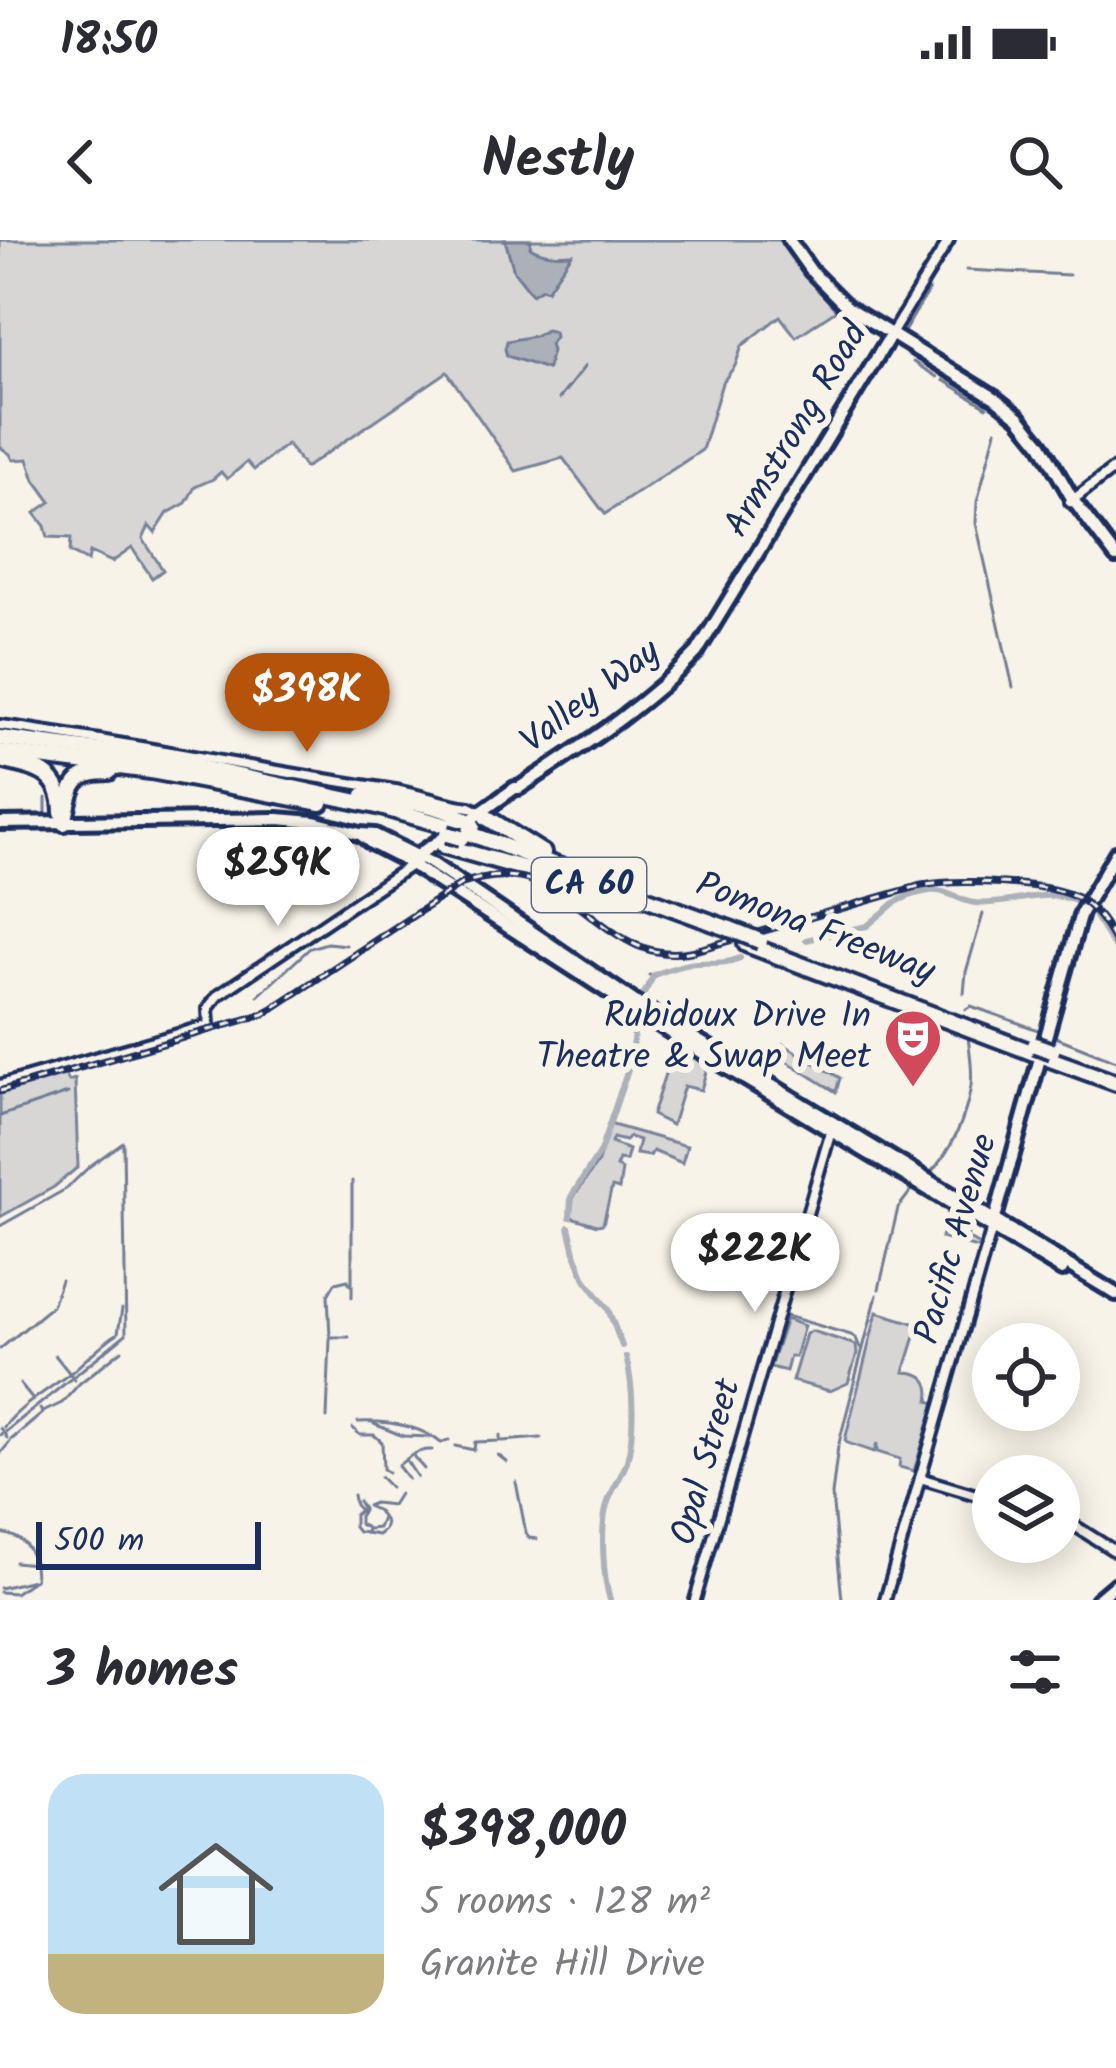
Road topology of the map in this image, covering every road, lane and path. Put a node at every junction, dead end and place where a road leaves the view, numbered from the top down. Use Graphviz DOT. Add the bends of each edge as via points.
graph roads {
  1 [pos="789,240"];
  2 [pos="949,240"];
  3 [pos="871,325"];
  4 [pos="890,336"];
  5 [pos="879,353"];
  6 [pos="1116,470"];
  7 [pos="1072,503"];
  8 [pos="1116,556"];
  9 [pos="1116,566"];
  10 [pos="697,652"];
  11 [pos="0,724"];
  12 [pos="0,738"];
  13 [pos="0,756"];
  14 [pos="152,771"];
  15 [pos="64,823"];
  16 [pos="0,824"];
  17 [pos="465,828"];
  18 [pos="1116,849"];
  19 [pos="416,861"];
  20 [pos="604,887"];
  21 [pos="639,1009"];
  22 [pos="1116,1079"];
  23 [pos="0,1085"];
  24 [pos="831,1131"];
  25 [pos="993,1224"];
  26 [pos="1116,1298"];
  27 [pos="920,1478"];
  28 [pos="972,1494"];
  29 [pos="1080,1529"];
  30 [pos="1116,1552"];
  31 [pos="1116,1584"];
  32 [pos="695,1600"];
  33 [pos="884,1600"];
  34 [pos="1097,1600"];
  1 -- 3 [label="main road" via="828,291"];
  2 -- 4 [label="street, Armstrong Road"];
  3 -- 4 [label="main road"];
  3 -- 5 [label="main road"];
  4 -- 5 [label="main road, Armstrong Road"];
  4 -- 7 [label="main road" via="1016,421"];
  5 -- 10 [label="main road, Armstrong Road"];
  6 -- 7 [label="street"];
  7 -- 8 [label="main road"];
  7 -- 9 [label="main road"];
  10 -- 17 [label="main road, Valley Way" via="663,686"];
  11 -- 17 [label="street" via="394,789 470,807"];
  12 -- 17 [label="highway, Pomona Freeway / CA 60" via="154,758"];
  13 -- 14 [label="highway, Pomona Freeway / CA 60"];
  13 -- 15 [label="highway" via="52,780"];
  14 -- 15 [label="highway" via="82,777"];
  14 -- 17 [label="highway, Pomona Freeway / CA 60"];
  15 -- 16 [label="main road"];
  15 -- 19 [label="main road" via="294,820 375,835"];
  17 -- 19 [label="main road, Valley Way"];
  17 -- 19 [label="main road, Valley Way"];
  17 -- 20 [label="highway, Pomona Freeway / CA 60"];
  17 -- 20 [label="highway"];
  17 -- 20 [label="highway" via="532,848 593,874"];
  18 -- 25 [label="main road, Pacific Avenue" via="1081,913"];
  19 -- 21 [label="main road" via="431,863"];
  19 -- 23 [label="street, Valley Way" via="217,996 209,1025"];
  20 -- 22 [label="highway, Pomona Freeway / CA 60, bridge"];
  21 -- 24 [label="main road"];
  21 -- 25 [label="main road"];
  24 -- 25 [label="main road"];
  24 -- 32 [label="street, Opal Street"];
  25 -- 26 [label="main road"];
  25 -- 27 [label="street, Pacific Avenue"];
  27 -- 28 [label="street"];
  27 -- 33 [label="street, Pacific Avenue"];
  29 -- 30 [label="street"];
  31 -- 34 [label="main road"];
}
